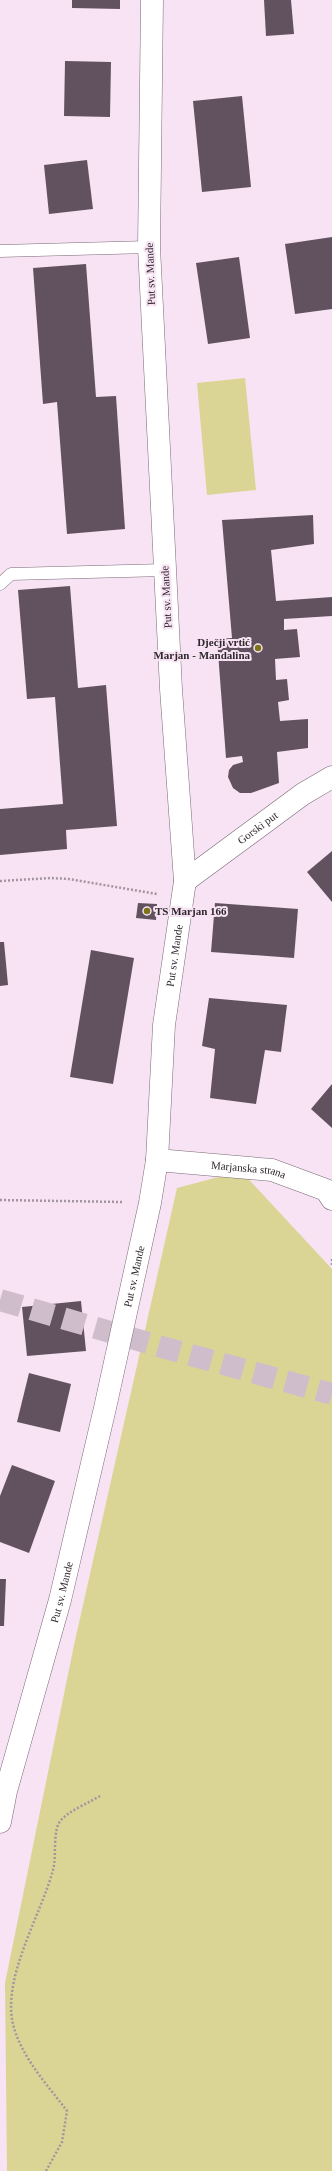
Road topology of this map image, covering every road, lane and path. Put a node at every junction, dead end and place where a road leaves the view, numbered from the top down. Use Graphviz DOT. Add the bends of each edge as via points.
graph roads {
  1 [pos="152,0"];
  2 [pos="149,247"];
  3 [pos="0,251"];
  4 [pos="165,570"];
  5 [pos="0,584"];
  6 [pos="332,777"];
  7 [pos="0,881"];
  8 [pos="184,890"];
  9 [pos="157,1160"];
  10 [pos="332,1199"];
  11 [pos="0,1200"];
  12 [pos="150,1203"];
  13 [pos="332,1259"];
  14 [pos="332,1267"];
  15 [pos="100,1796"];
  16 [pos="0,1822"];
  17 [pos="46,2171"];
  1 -- 2 [label="street, Put sv. Mande"];
  2 -- 3 [label="lane"];
  2 -- 4 [label="street, Put sv. Mande"];
  4 -- 5 [label="lane" via="11,574"];
  4 -- 8 [label="street, Put sv. Mande"];
  6 -- 8 [label="street, Gorski put" via="303,794"];
  7 -- 8 [label="path" via="51,878"];
  8 -- 9 [label="street, Put sv. Mande" via="164,1025"];
  9 -- 10 [label="street, Marjanska strana" via="272,1170 326,1190"];
  9 -- 12 [label="street, Put sv. Mande"];
  11 -- 12 [label="path"];
  12 -- 16 [label="street, Put sv. Mande" via="106,1408 60,1600 6,1791"];
  13 -- 14 [label="path"];
  15 -- 17 [label="path" via="61,1820 55,1837 56,1859 52,1874 21,1952 12,1991 12,2022 18,2042 29,2061 67,2111 62,2142"];
}
